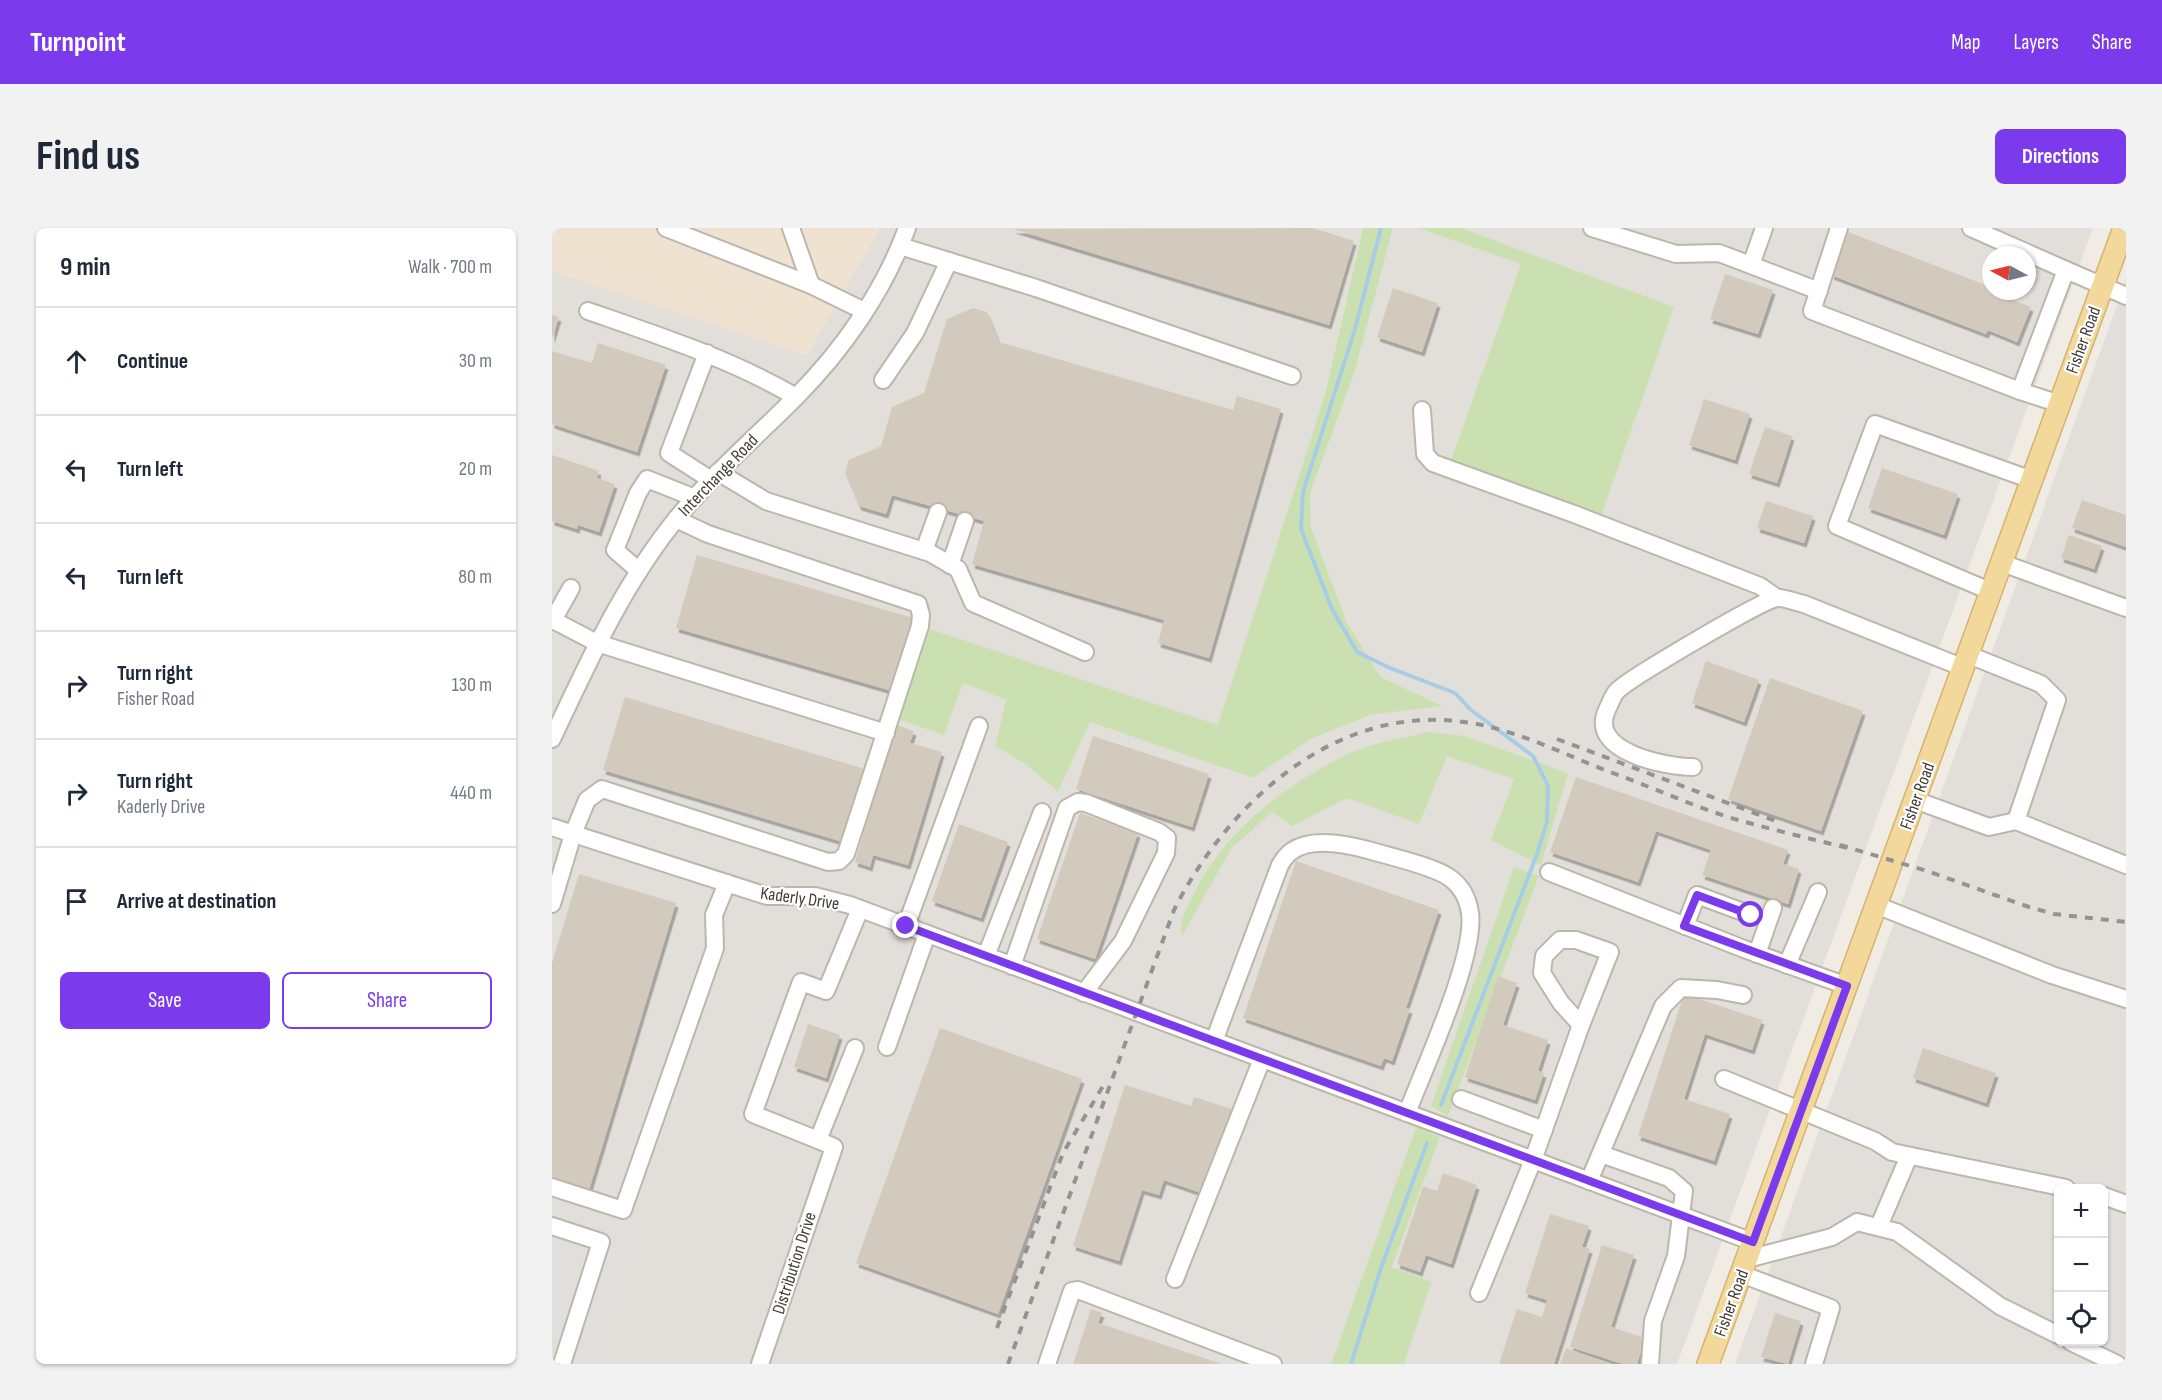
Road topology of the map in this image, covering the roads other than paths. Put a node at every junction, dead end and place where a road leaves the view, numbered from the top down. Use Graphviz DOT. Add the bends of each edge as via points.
graph roads {
  1 [pos="666,228"];
  2 [pos="791,228"];
  3 [pos="907,228"];
  4 [pos="1592,228"];
  5 [pos="1764,228"];
  6 [pos="1839,228"];
  7 [pos="1971,228"];
  8 [pos="2124,228"];
  9 [pos="900,246"];
  10 [pos="949,261"];
  11 [pos="1751,265"];
  12 [pos="2066,270"];
  13 [pos="811,285"];
  14 [pos="2102,286"];
  15 [pos="1819,291"];
  16 [pos="2126,296"];
  17 [pos="588,311"];
  18 [pos="864,311"];
  19 [pos="707,353"];
  20 [pos="1292,376"];
  21 [pos="883,380"];
  22 [pos="2020,391"];
  23 [pos="796,397"];
  24 [pos="2060,404"];
  25 [pos="1422,410"];
  26 [pos="714,476"];
  27 [pos="2032,480"];
  28 [pos="695,498"];
  29 [pos="938,512"];
  30 [pos="676,519"];
  31 [pos="965,521"];
  32 [pos="924,551"];
  33 [pos="2002,563"];
  34 [pos="950,565"];
  35 [pos="639,571"];
  36 [pos="571,588"];
  37 [pos="1992,592"];
  38 [pos="1777,598"];
  39 [pos="2126,608"];
  40 [pos="552,620"];
  41 [pos="597,643"];
  42 [pos="1085,652"];
  43 [pos="1966,661"];
  44 [pos="979,726"];
  45 [pos="886,733"];
  46 [pos="552,739"];
  47 [pos="1693,767"];
  48 [pos="1915,800"];
  49 [pos="1042,812"];
  50 [pos="2016,821"];
  51 [pos="552,827"];
  52 [pos="573,834"];
  53 [pos="2126,865"];
  54 [pos="1549,872"];
  55 [pos="727,883"];
  56 [pos="1818,892"];
  57 [pos="552,904"];
  58 [pos="1876,905"];
  59 [pos="1773,908"];
  60 [pos="860,909"];
  61 [pos="1751,915"];
  62 [pos="906,926"];
  63 [pos="1684,926"];
  64 [pos="927,934"];
  65 [pos="1757,954"];
  66 [pos="986,956"];
  67 [pos="1787,965"];
  68 [pos="1012,966"];
  69 [pos="1847,986"];
  70 [pos="1084,993"];
  71 [pos="1743,996"];
  72 [pos="2126,999"];
  73 [pos="1581,1025"];
  74 [pos="1214,1041"];
  75 [pos="887,1047"];
  76 [pos="855,1048"];
  77 [pos="1262,1059"];
  78 [pos="1724,1079"];
  79 [pos="1461,1099"];
  80 [pos="1801,1109"];
  81 [pos="1407,1113"];
  82 [pos="1544,1130"];
  83 [pos="818,1140"];
  84 [pos="1601,1154"];
  85 [pos="1909,1156"];
  86 [pos="1533,1160"];
  87 [pos="1589,1181"];
  88 [pos="2054,1186"];
  89 [pos="552,1187"];
  90 [pos="2108,1198"];
  91 [pos="2126,1204"];
  92 [pos="1681,1215"];
  93 [pos="552,1226"];
  94 [pos="1879,1226"];
  95 [pos="1747,1259"];
  96 [pos="1174,1279"];
  97 [pos="1479,1293"];
  98 [pos="2054,1333"];
  99 [pos="2082,1346"];
  100 [pos="562,1364"];
  101 [pos="760,1364"];
  102 [pos="1047,1364"];
  103 [pos="1273,1364"];
  104 [pos="1650,1364"];
  105 [pos="1708,1364"];
  106 [pos="1814,1364"];
  107 [pos="2117,1364"];
  1 -- 13 [label="street"];
  2 -- 13 [label="street"];
  3 -- 9 [label="street, Interchange Road"];
  4 -- 11 [label="street" via="1676,254 1719,253"];
  5 -- 11 [label="street"];
  6 -- 15 [label="street"];
  7 -- 12 [label="street"];
  8 -- 14 [label="main road, Fisher Road"];
  9 -- 10 [label="street"];
  9 -- 18 [label="street, Interchange Road" via="893,266"];
  10 -- 20 [label="street"];
  10 -- 21 [label="street" via="915,333"];
  11 -- 15 [label="street"];
  12 -- 14 [label="street"];
  12 -- 22 [label="street"];
  13 -- 18 [label="street"];
  14 -- 16 [label="street"];
  14 -- 24 [label="main road, Fisher Road"];
  15 -- 22 [label="street" via="1812,311"];
  17 -- 19 [label="street"];
  18 -- 23 [label="street, Interchange Road"];
  19 -- 23 [label="street"];
  19 -- 26 [label="street" via="669,453"];
  22 -- 24 [label="street"];
  23 -- 26 [label="street, Interchange Road"];
  24 -- 27 [label="main road, Fisher Road"];
  25 -- 38 [label="street" via="1425,454 1433,463 1574,513 1760,586"];
  26 -- 28 [label="street, Interchange Road"];
  26 -- 32 [label="street" via="766,501"];
  27 -- 33 [label="main road, Fisher Road"];
  27 -- 37 [label="street" via="1875,424 1837,526"];
  28 -- 30 [label="street, Interchange Road"];
  28 -- 35 [label="street" via="648,479 638,493 615,550"];
  29 -- 32 [label="street"];
  30 -- 35 [label="street, Interchange Road"];
  30 -- 45 [label="street" via="708,534 918,604 920,626"];
  31 -- 34 [label="street"];
  32 -- 34 [label="street"];
  33 -- 37 [label="main road, Fisher Road"];
  33 -- 39 [label="street"];
  34 -- 42 [label="street" via="963,577 973,603"];
  35 -- 41 [label="street, Interchange Road"];
  36 -- 40 [label="street"];
  37 -- 43 [label="main road, Fisher Road"];
  38 -- 43 [label="street"];
  38 -- 47 [label="street" via="1616,691 1605,715 1607,734 1619,747 1670,767"];
  40 -- 41 [label="street"];
  41 -- 45 [label="street"];
  41 -- 46 [label="street, Interchange Road"];
  43 -- 48 [label="main road, Fisher Road"];
  43 -- 50 [label="street" via="2041,684 2056,700"];
  44 -- 62 [label="street"];
  45 -- 52 [label="street" via="846,854 838,861 828,862 602,789 587,800"];
  48 -- 50 [label="street" via="1989,827"];
  48 -- 58 [label="main road, Fisher Road"];
  49 -- 66 [label="street"];
  50 -- 53 [label="street"];
  51 -- 52 [label="street, Kaderly Drive"];
  52 -- 55 [label="street, Kaderly Drive"];
  52 -- 57 [label="street"];
  54 -- 63 [label="street"];
  55 -- 60 [label="street, Kaderly Drive" via="767,896 815,896"];
  55 -- 89 [label="street" via="714,915 716,948 623,1210"];
  56 -- 67 [label="street"];
  58 -- 69 [label="main road, Fisher Road"];
  58 -- 72 [label="street" via="2052,975"];
  59 -- 65 [label="street"];
  60 -- 62 [label="street, Kaderly Drive"];
  60 -- 83 [label="street" via="826,991 801,982 753,1114"];
  61 -- 63 [label="street" via="1697,895"];
  62 -- 64 [label="street, Kaderly Drive"];
  63 -- 65 [label="street"];
  64 -- 66 [label="street, Kaderly Drive"];
  64 -- 75 [label="street"];
  65 -- 67 [label="street"];
  66 -- 68 [label="street, Kaderly Drive"];
  67 -- 69 [label="street"];
  68 -- 70 [label="street, Kaderly Drive"];
  68 -- 70 [label="street" via="1067,808 1078,802 1086,803 1167,838 1166,853 1123,941"];
  69 -- 80 [label="main road, Fisher Road"];
  70 -- 74 [label="street, Kaderly Drive"];
  71 -- 84 [label="street" via="1681,988 1663,1006"];
  73 -- 73 [label="street" via="1542,973 1544,956 1560,940 1576,940 1610,952"];
  73 -- 82 [label="street"];
  74 -- 77 [label="street, Kaderly Drive"];
  74 -- 81 [label="street" via="1280,865 1292,851 1308,844 1359,847 1450,877 1466,895 1470,914 1468,940 1461,971"];
  76 -- 83 [label="street"];
  77 -- 81 [label="street, Kaderly Drive"];
  77 -- 96 [label="street"];
  78 -- 80 [label="street"];
  79 -- 82 [label="street"];
  80 -- 85 [label="street" via="1875,1140 1892,1152"];
  80 -- 95 [label="main road, Fisher Road"];
  81 -- 86 [label="street, Kaderly Drive"];
  82 -- 86 [label="street"];
  83 -- 101 [label="street, Distribution Drive" via="834,1147"];
  84 -- 87 [label="street"];
  84 -- 92 [label="street" via="1669,1178 1684,1191"];
  85 -- 88 [label="street"];
  85 -- 94 [label="street"];
  86 -- 87 [label="street, Kaderly Drive"];
  86 -- 97 [label="street"];
  87 -- 92 [label="street, Kaderly Drive"];
  90 -- 91 [label="street"];
  92 -- 95 [label="street, Kaderly Drive"];
  92 -- 104 [label="street" via="1676,1256 1653,1321"];
  93 -- 100 [label="street" via="601,1242"];
  94 -- 95 [label="street" via="1857,1222 1832,1238"];
  94 -- 98 [label="street" via="1897,1232 2000,1306"];
  95 -- 105 [label="main road, Fisher Road"];
  95 -- 106 [label="street, Kaderly Drive" via="1832,1308"];
  99 -- 107 [label="street"];
  102 -- 103 [label="street" via="1072,1291 1078,1290"];
}
